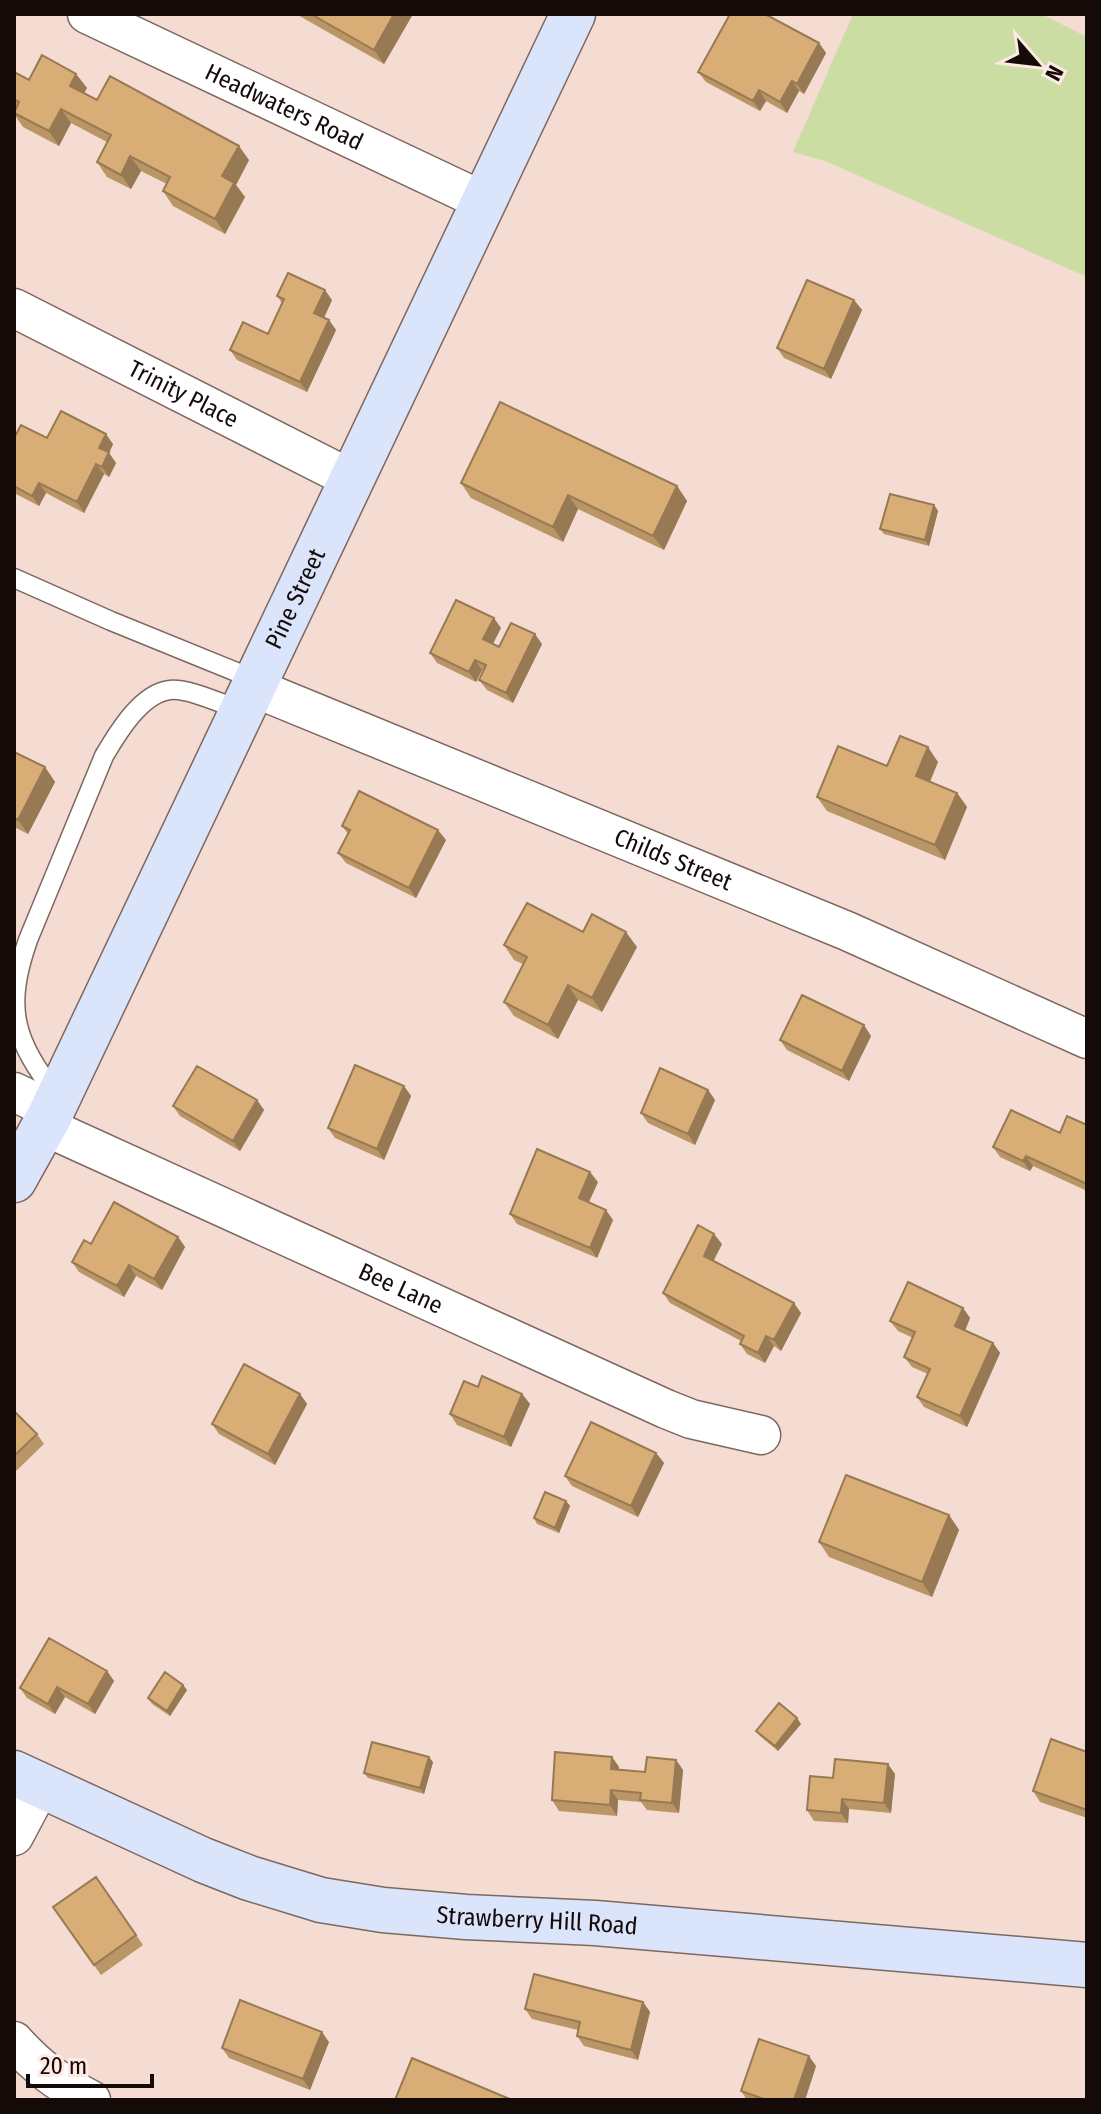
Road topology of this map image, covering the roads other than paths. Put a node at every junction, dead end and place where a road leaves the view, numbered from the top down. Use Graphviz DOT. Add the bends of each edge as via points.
graph roads {
  1 [pos="87,14"];
  2 [pos="573,14"];
  3 [pos="483,201"];
  4 [pos="14,308"];
  5 [pos="353,480"];
  6 [pos="14,578"];
  7 [pos="252,693"];
  8 [pos="1087,1039"];
  9 [pos="42,1106"];
  10 [pos="14,1180"];
  11 [pos="761,1435"];
  12 [pos="27,1780"];
  13 [pos="14,1836"];
  14 [pos="1087,1965"];
  15 [pos="14,2041"];
  16 [pos="91,2100"];
  1 -- 3 [label="street, Headwaters Road"];
  2 -- 3 [label="main road, Pine Street"];
  3 -- 5 [label="main road, Pine Street"];
  4 -- 5 [label="street, Trinity Place"];
  5 -- 7 [label="main road, Pine Street"];
  6 -- 7 [label="lane"];
  7 -- 8 [label="street, Childs Street" via="833,925"];
  7 -- 9 [label="main road, Pine Street"];
  7 -- 9 [label="lane" via="156,694 137,709 104,756 19,966 15,1011"];
  9 -- 10 [label="main road, Pine Street"];
  9 -- 11 [label="street, Bee Lane" via="666,1409"];
  12 -- 13 [label="street"];
  12 -- 14 [label="main road, Strawberry Hill Road" via="249,1878 321,1900 383,1910"];
  15 -- 16 [label="street" via="62,2085"];
}
